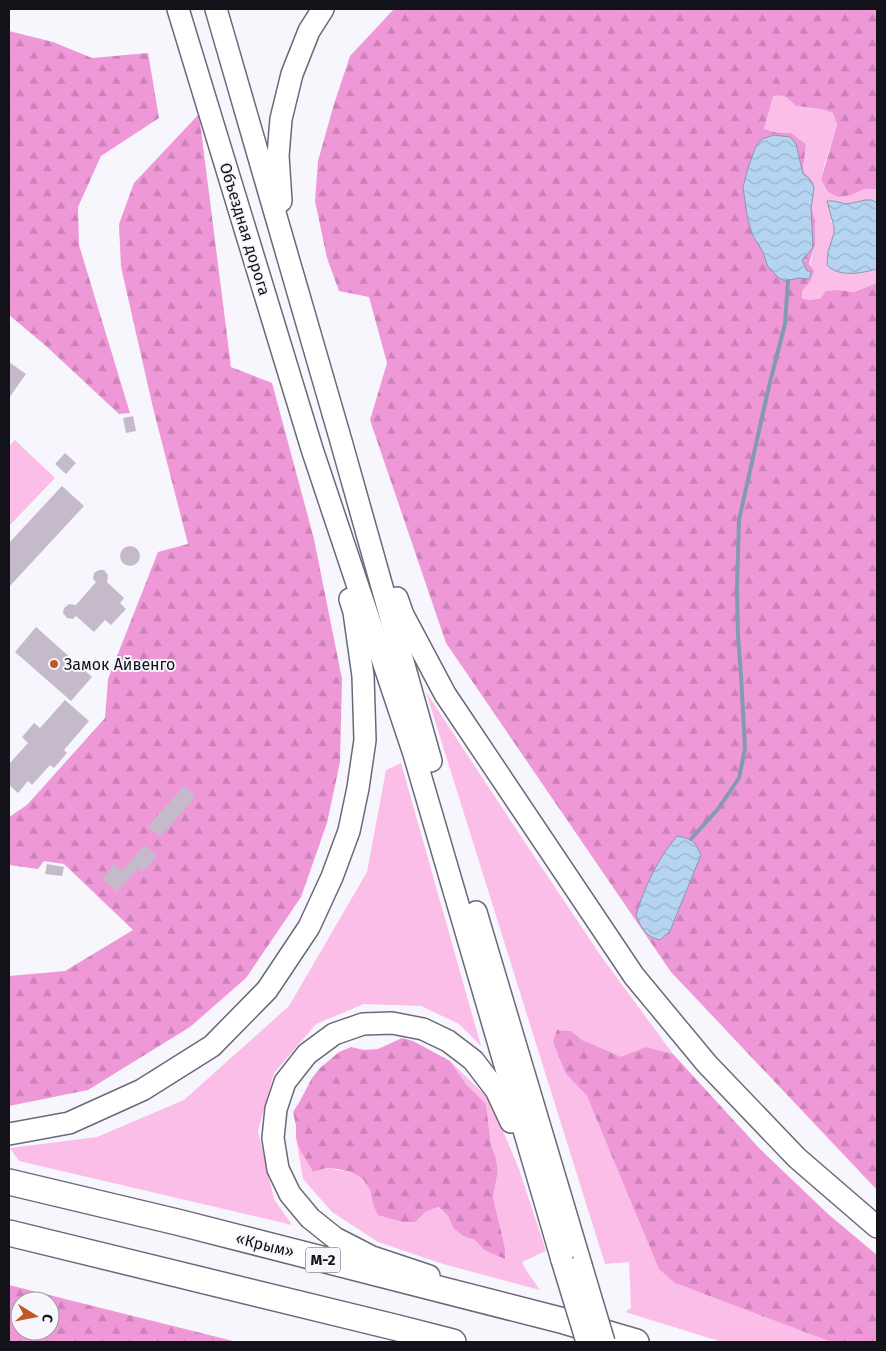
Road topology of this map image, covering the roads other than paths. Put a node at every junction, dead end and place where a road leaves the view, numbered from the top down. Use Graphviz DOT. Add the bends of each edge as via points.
graph roads {
  1 [pos="178,9"];
  2 [pos="216,9"];
  3 [pos="323,9"];
  4 [pos="305,318"];
  5 [pos="341,441"];
  6 [pos="312,449"];
  7 [pos="9,1134"];
  8 [pos="540,1181"];
  9 [pos="9,1182"];
  10 [pos="877,1227"];
  11 [pos="9,1233"];
  12 [pos="572,1262"];
  13 [pos="564,1322"];
  14 [pos="453,1342"];
  15 [pos="587,1342"];
  16 [pos="604,1342"];
  17 [pos="636,1342"];
  1 -- 6 [label="main road, Объездная дорога"];
  2 -- 4 [label="main road, Объездная дорога"];
  3 -- 4 [label="main road" via="292,74 281,119 278,156 280,196"];
  4 -- 5 [label="main road, Объездная дорога"];
  5 -- 10 [label="main road" via="403,615 444,694 634,976 707,1064 797,1158"];
  5 -- 12 [label="main road"];
  6 -- 7 [label="main road" via="354,612 363,676 365,740 358,788 349,831 332,877 309,927 267,990 212,1046 142,1090 70,1123"];
  6 -- 8 [label="main road" via="414,754"];
  8 -- 12 [label="main road"];
  8 -- 13 [label="main road" via="496,1090 473,1060 448,1041 423,1029 392,1023 363,1024 334,1034 307,1054 285,1082 276,1109 273,1138 278,1169 290,1194 310,1218 335,1238 372,1257"];
  9 -- 13 [label="highway, «Крым» / М-2"];
  11 -- 14 [label="highway"];
  12 -- 15 [label="main road, bridge"];
  12 -- 16 [label="main road, bridge"];
  13 -- 17 [label="highway, «Крым» / М-2"];
}
